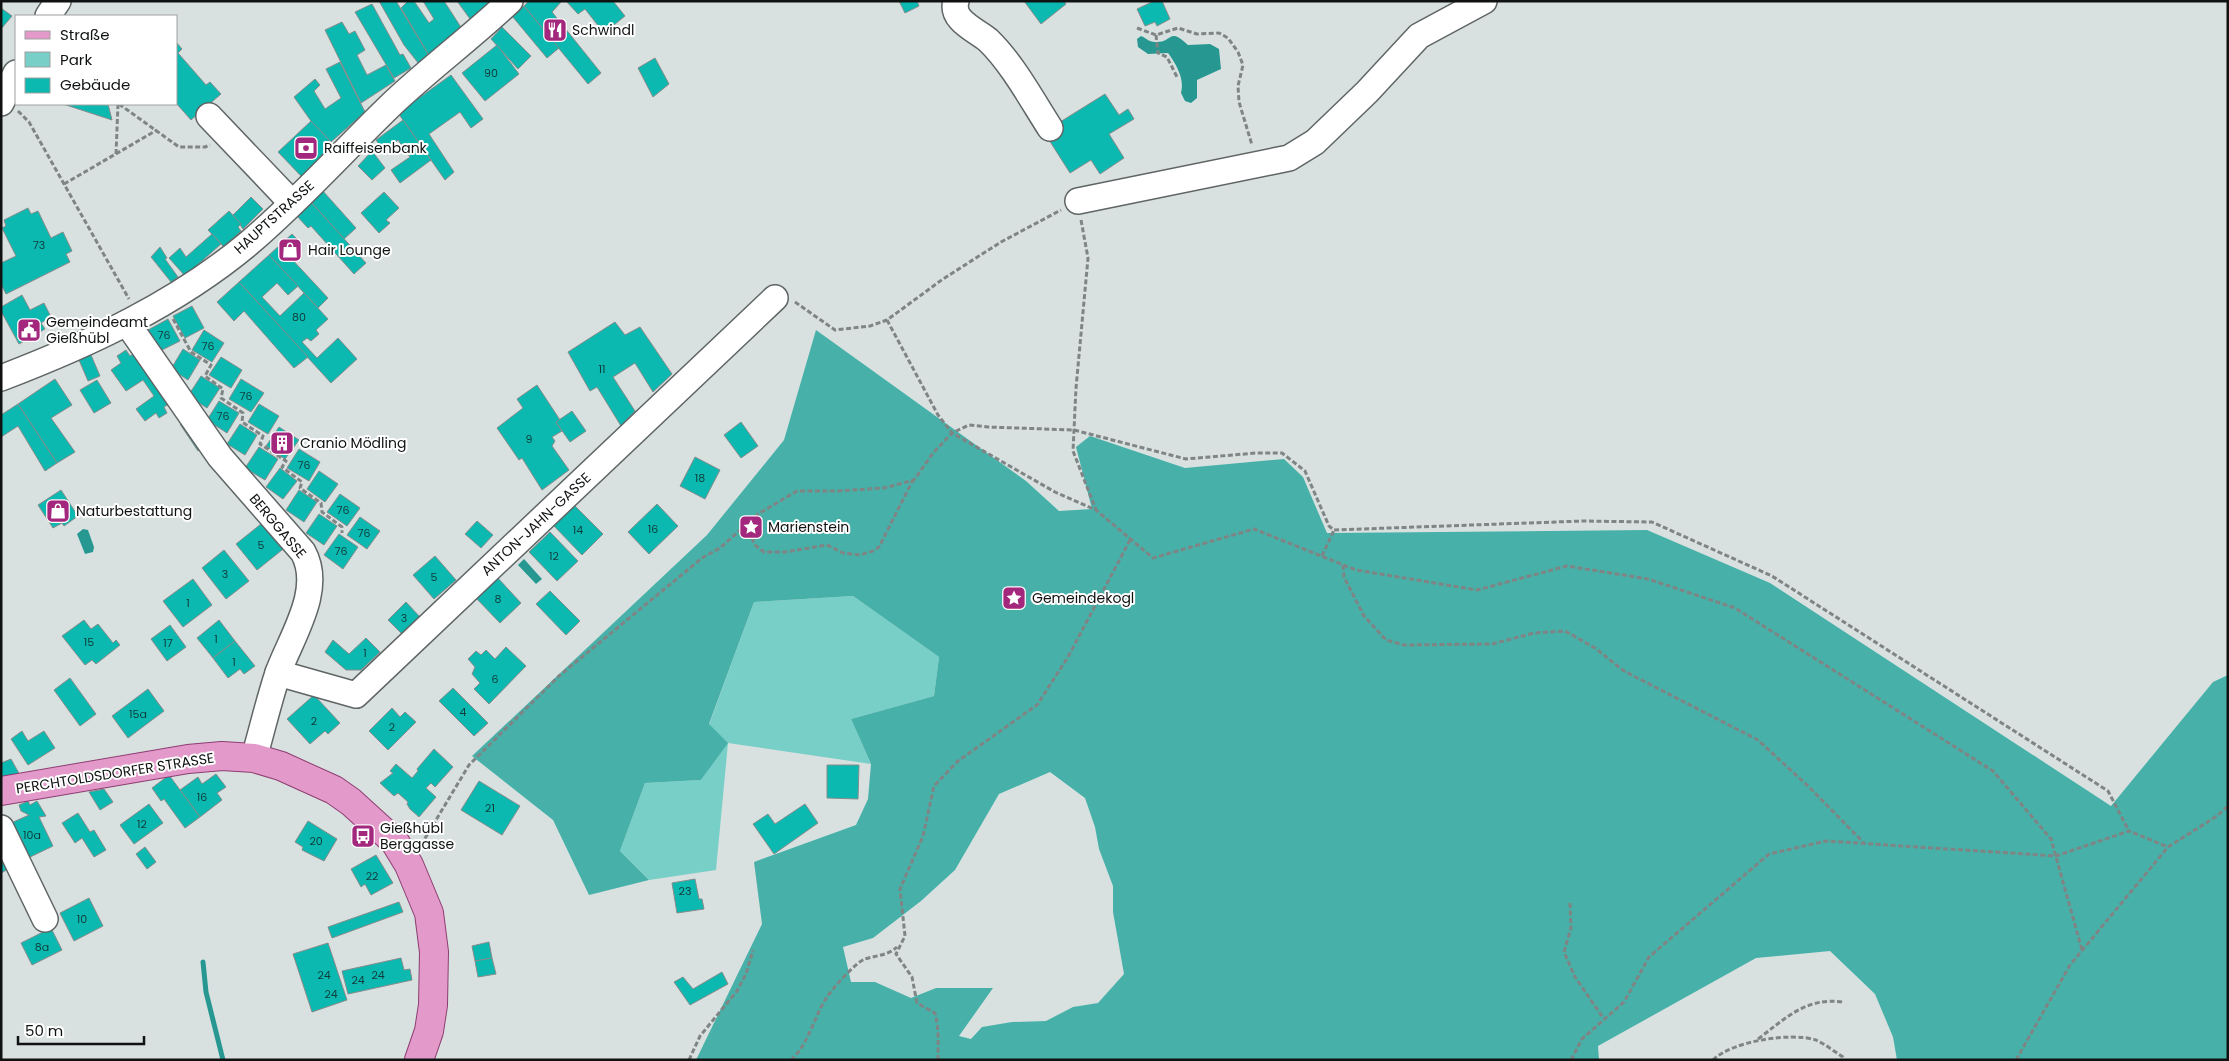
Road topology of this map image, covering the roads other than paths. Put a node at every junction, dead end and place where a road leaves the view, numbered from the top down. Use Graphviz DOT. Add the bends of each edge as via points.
graph roads {
  1 [pos="58,1"];
  2 [pos="510,1"];
  3 [pos="956,1"];
  4 [pos="1484,1"];
  5 [pos="49,15"];
  6 [pos="15,75"];
  7 [pos="2,99"];
  8 [pos="209,116"];
  9 [pos="1050,128"];
  10 [pos="1078,201"];
  11 [pos="292,203"];
  12 [pos="774,298"];
  13 [pos="133,320"];
  14 [pos="1,378"];
  15 [pos="278,673"];
  16 [pos="254,758"];
  17 [pos="1,791"];
  18 [pos="1,828"];
  19 [pos="45,919"];
  20 [pos="419,1060"];
  1 -- 5 [label="street"];
  2 -- 11 [label="street, HAUPTSTRASSE" via="394,102"];
  3 -- 9 [label="street" via="954,7 958,17 988,40 1020,80"];
  4 -- 10 [label="street" via="1418,36 1315,142 1289,158"];
  6 -- 7 [label="street"];
  8 -- 11 [label="street"];
  11 -- 13 [label="street, HAUPTSTRASSE" via="249,243 210,273"];
  12 -- 15 [label="street, ANTON-JAHN-GASSE" via="356,695"];
  13 -- 14 [label="street, HAUPTSTRASSE"];
  13 -- 15 [label="street, BERGGASSE" via="220,457 308,560 309,586 304,612"];
  15 -- 16 [label="street, BERGGASSE"];
  16 -- 17 [label="main road, PERCHTOLDSDORFER STRASSE" via="188,759"];
  16 -- 20 [label="main road, PERCHTOLDSDORFER STRASSE" via="334,790 395,842 409,865 429,913 434,952 433,1005 429,1031"];
  18 -- 19 [label="street"];
}
